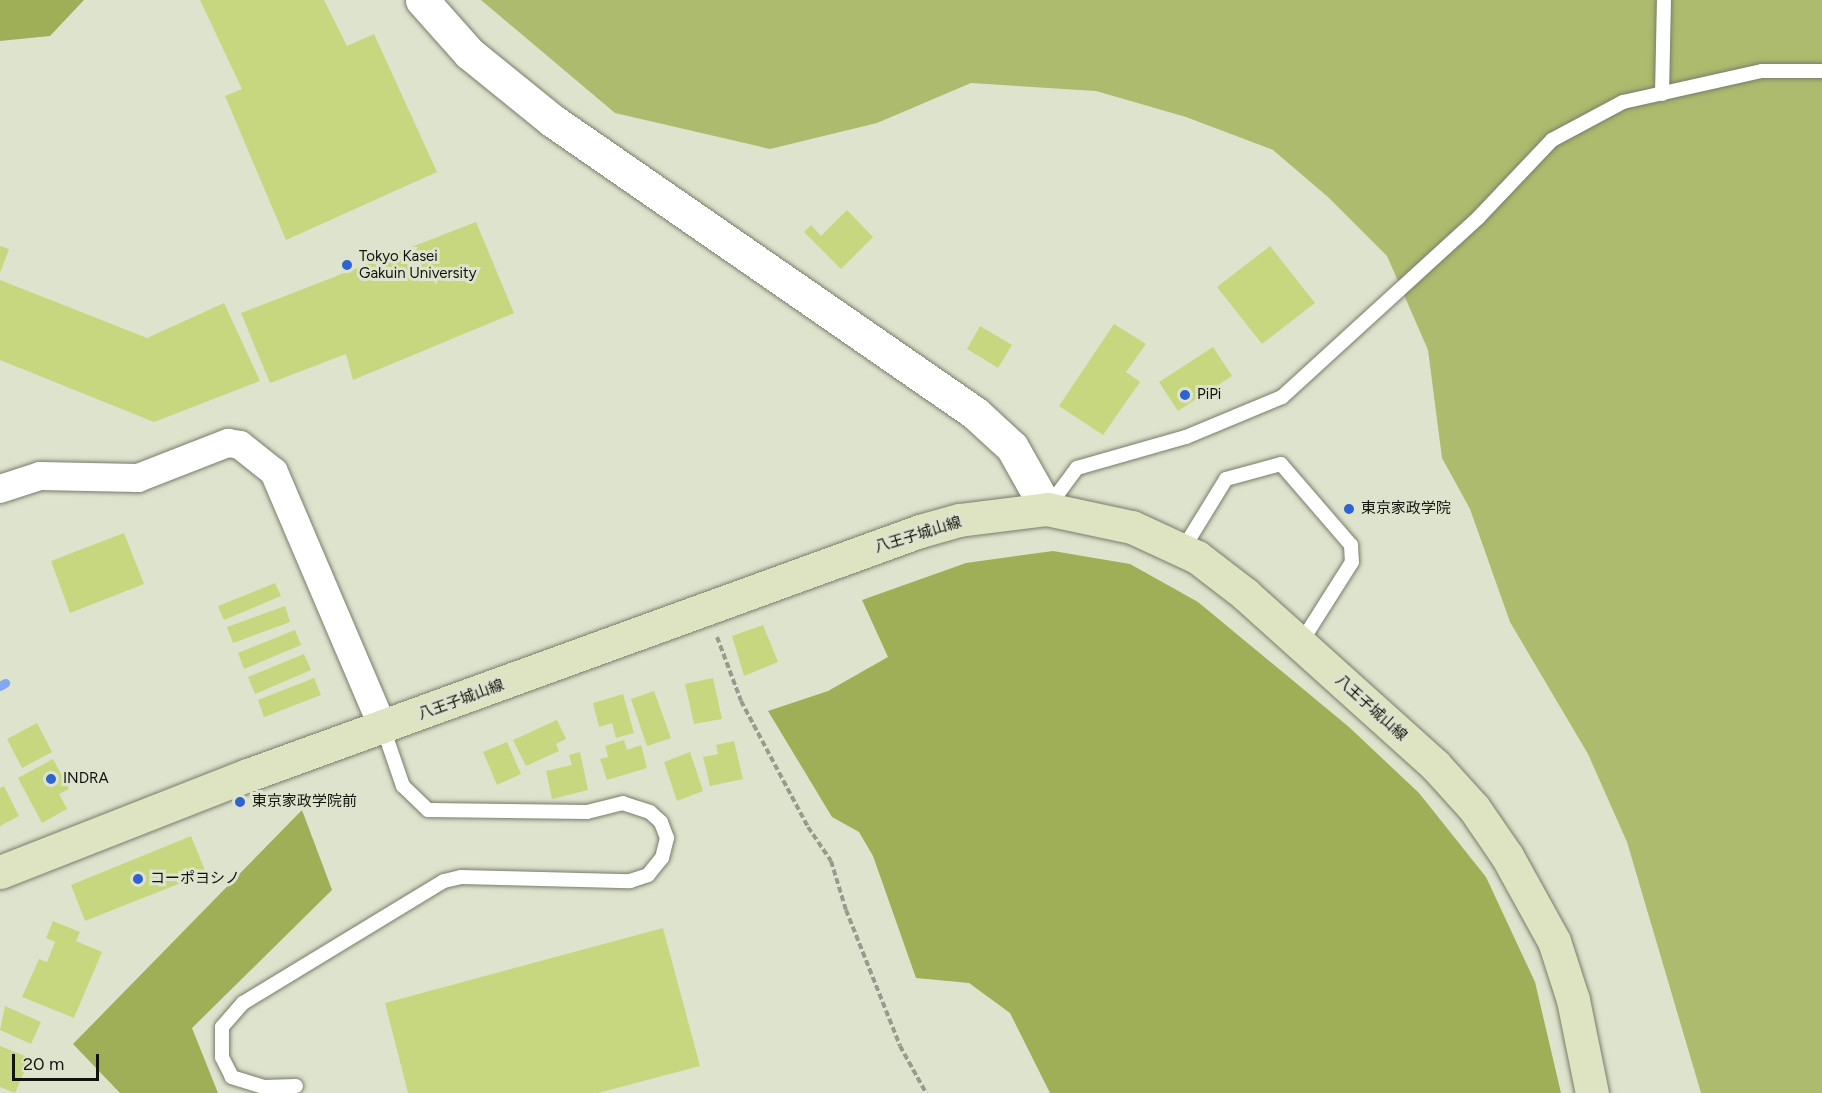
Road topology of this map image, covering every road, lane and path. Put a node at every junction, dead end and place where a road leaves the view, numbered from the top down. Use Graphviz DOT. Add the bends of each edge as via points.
graph roads {
  1 [pos="422,0"];
  2 [pos="1664,0"];
  3 [pos="1822,71"];
  4 [pos="1662,94"];
  5 [pos="0,489"];
  6 [pos="1047,509"];
  7 [pos="1183,549"];
  8 [pos="707,611"];
  9 [pos="1300,644"];
  10 [pos="383,728"];
  11 [pos="0,872"];
  12 [pos="296,1086"];
  13 [pos="926,1093"];
  14 [pos="1592,1093"];
  1 -- 6 [label="street" via="476,59 553,121 975,413 1012,447"];
  2 -- 4 [label="lane"];
  3 -- 4 [label="lane" via="1762,72"];
  4 -- 6 [label="lane" via="1623,102 1552,140 1478,218 1282,397 1186,437 1077,468"];
  5 -- 10 [label="street" via="40,476 138,478 228,443 240,445 274,472"];
  6 -- 7 [label="main road, 八王子城山線" via="1122,524"];
  6 -- 8 [label="main road, 八王子城山線" via="1004,513 920,531"];
  7 -- 9 [label="main road, 八王子城山線" via="1222,574"];
  7 -- 9 [label="lane" via="1226,479 1281,464 1351,545 1352,562"];
  8 -- 10 [label="main road, 八王子城山線"];
  8 -- 13 [label="path" via="741,701 808,827 831,861 846,910 900,1046"];
  9 -- 14 [label="main road, 八王子城山線" via="1435,765 1473,808 1507,856 1554,941 1573,1000"];
  10 -- 11 [label="main road, 八王子城山線" via="126,821"];
  10 -- 12 [label="lane" via="403,786 428,810 587,812 623,804 650,812 662,822 667,838 662,858 648,875 630,881 460,877 444,881 243,1004 222,1027 222,1057 232,1077 264,1087"];
}
